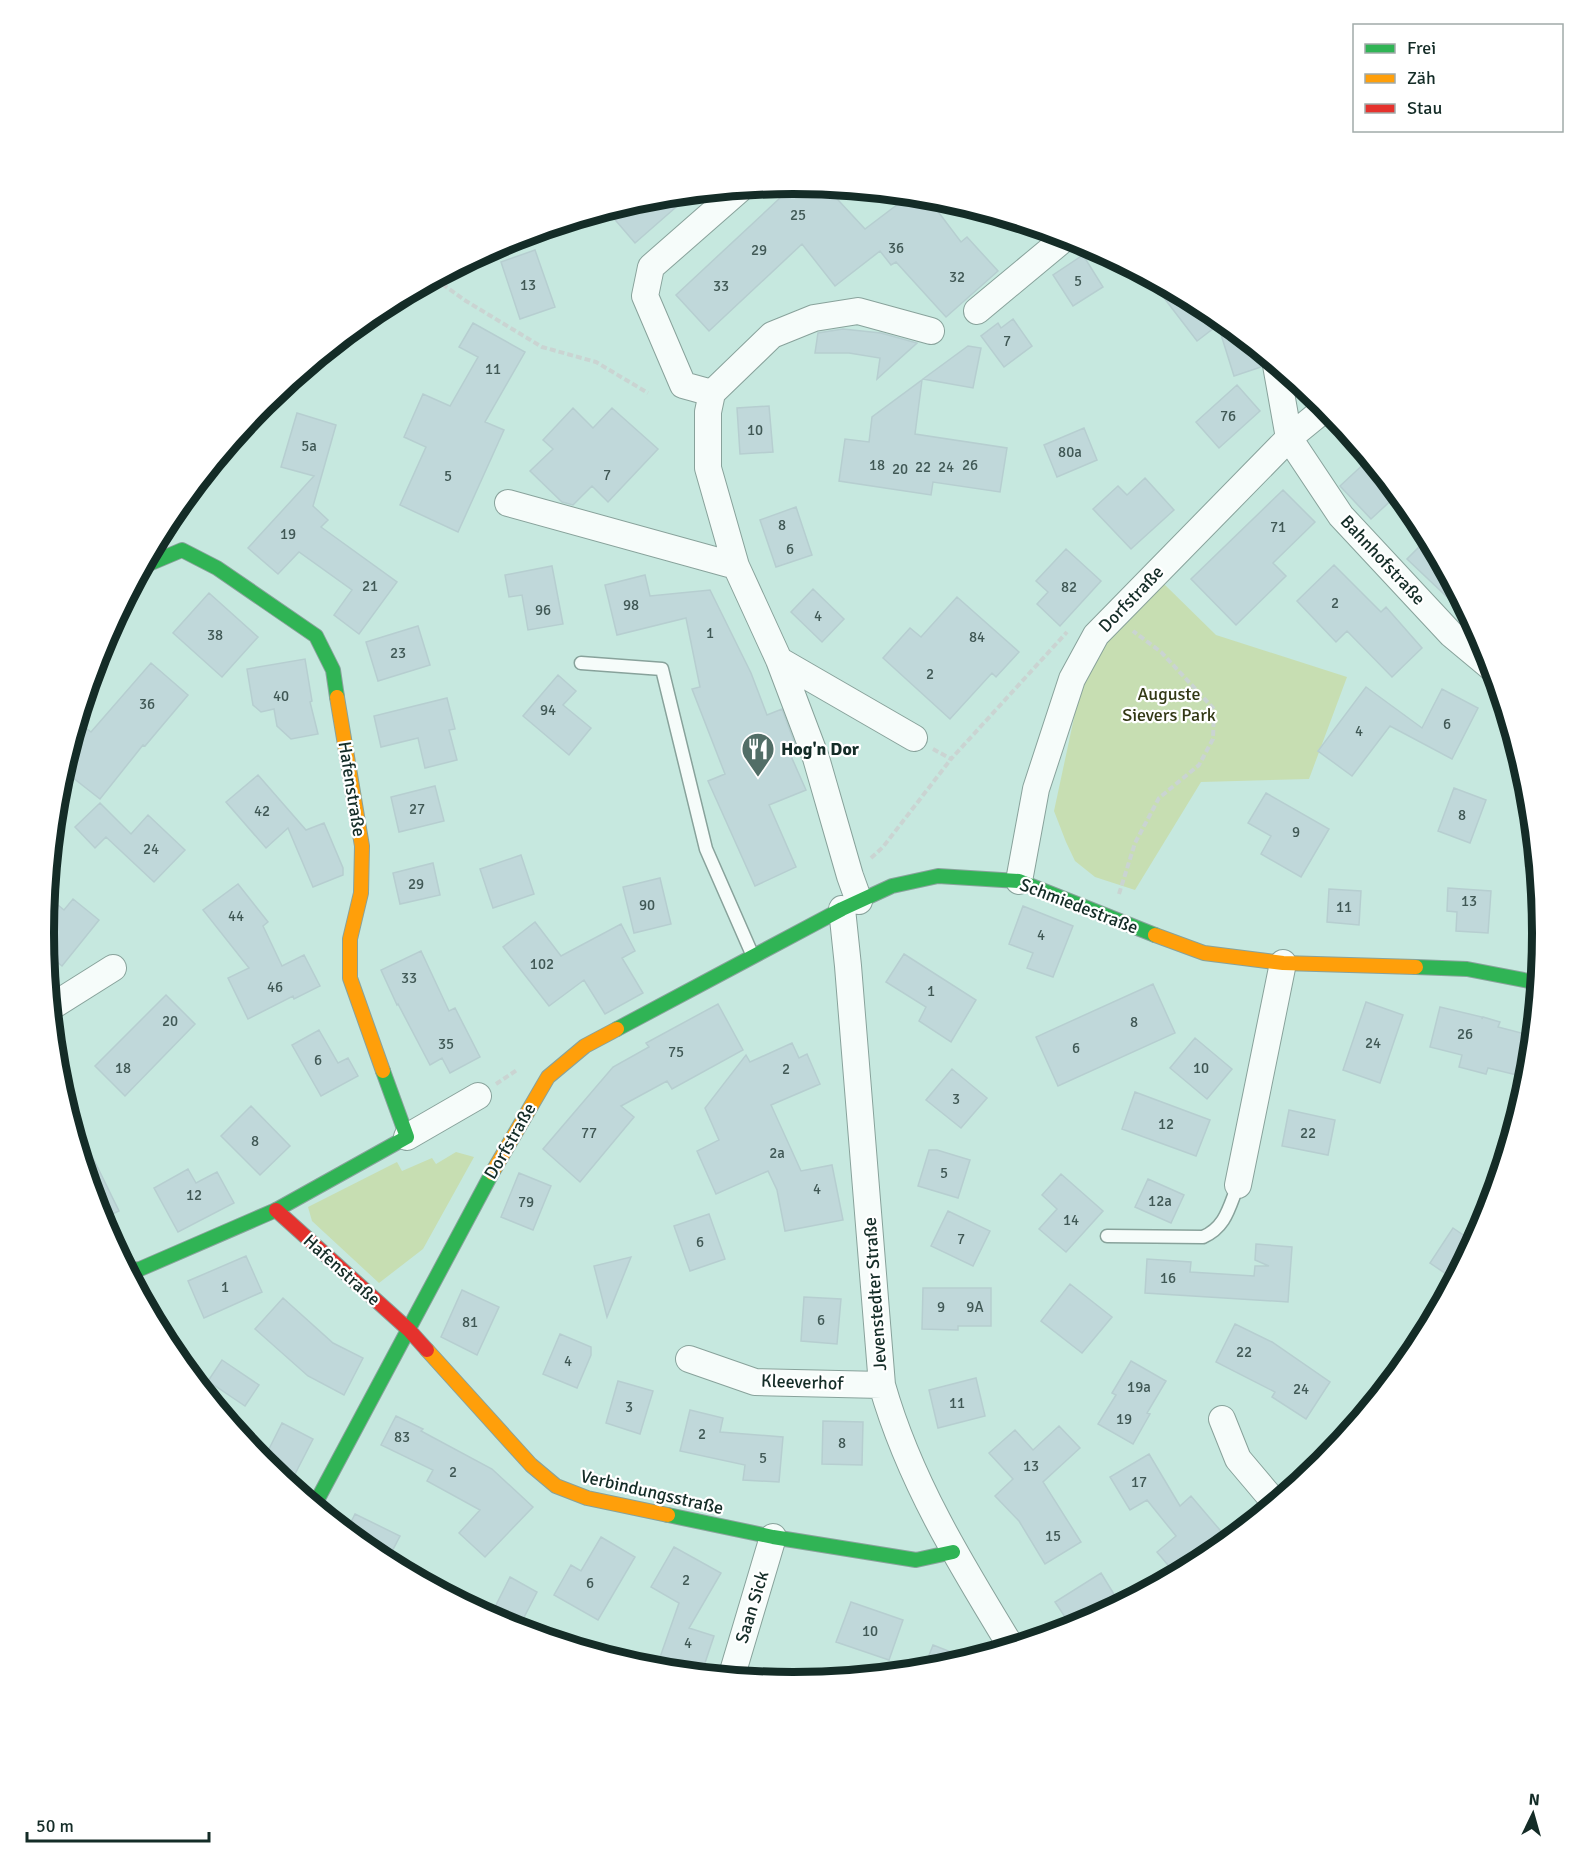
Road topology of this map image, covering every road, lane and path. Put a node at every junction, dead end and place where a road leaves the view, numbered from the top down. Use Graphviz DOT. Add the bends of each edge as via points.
graph roads {
  1 [pos="730,198"];
  2 [pos="1058,244"];
  3 [pos="442,284"];
  4 [pos="977,311"];
  5 [pos="931,331"];
  6 [pos="1278,375"];
  7 [pos="648,393"];
  8 [pos="712,393"];
  9 [pos="1319,414"];
  10 [pos="1290,438"];
  11 [pos="508,503"];
  12 [pos="154,562"];
  13 [pos="736,566"];
  14 [pos="1113,616"];
  15 [pos="1069,630"];
  16 [pos="1480,658"];
  17 [pos="779,660"];
  18 [pos="580,663"];
  19 [pos="914,738"];
  20 [pos="951,759"];
  21 [pos="850,876"];
  22 [pos="1019,881"];
  23 [pos="851,905"];
  24 [pos="1111,919"];
  25 [pos="753,955"];
  26 [pos="1282,963"];
  27 [pos="113,968"];
  28 [pos="1531,981"];
  29 [pos="58,1003"];
  30 [pos="478,1096"];
  31 [pos="407,1137"];
  32 [pos="1238,1185"];
  33 [pos="276,1210"];
  34 [pos="1107,1236"];
  35 [pos="135,1270"];
  36 [pos="408,1329"];
  37 [pos="689,1359"];
  38 [pos="882,1385"];
  39 [pos="1222,1419"];
  40 [pos="1271,1498"];
  41 [pos="317,1500"];
  42 [pos="773,1537"];
  43 [pos="953,1552"];
  44 [pos="1008,1641"];
  45 [pos="733,1671"];
  1 -- 8 [label="street" via="651,267 645,296 682,385"];
  2 -- 4 [label="street"];
  3 -- 7 [label="path" via="542,346 596,362"];
  5 -- 8 [label="street" via="858,311 814,318 772,335"];
  6 -- 10 [label="street"];
  8 -- 13 [label="street" via="708,468"];
  9 -- 10 [label="street, Dorfstraße"];
  10 -- 14 [label="street, Dorfstraße"];
  10 -- 16 [label="street, Bahnhofstraße" via="1341,516 1451,634"];
  11 -- 13 [label="street"];
  12 -- 31 [label="street, Hafenstraße" via="183,550 217,568 316,636 333,670 362,846 361,893 350,939 350,978"];
  13 -- 17 [label="street"];
  14 -- 22 [label="street, Dorfstraße" via="1096,635 1072,680 1036,789"];
  14 -- 24 [label="path" via="1161,652 1214,709 1213,739 1199,765 1159,798 1135,843"];
  15 -- 20 [label="path"];
  17 -- 19 [label="street"];
  17 -- 21 [label="street" via="816,758"];
  18 -- 25 [label="lane" via="662,669 706,849"];
  19 -- 20 [label="path"];
  20 -- 21 [label="path" via="883,847"];
  21 -- 23 [label="street"];
  22 -- 23 [label="street, Schmiedestraße" via="938,876 892,886"];
  22 -- 24 [label="street, Schmiedestraße"];
  23 -- 25 [label="street, Dorfstraße"];
  23 -- 38 [label="street, Jevenstedter Straße" via="849,978"];
  24 -- 26 [label="street, Schmiedestraße" via="1204,953"];
  25 -- 36 [label="street, Dorfstraße" via="585,1046 548,1077 474,1204"];
  26 -- 28 [label="street, Schmiedestraße" via="1467,969"];
  26 -- 32 [label="street"];
  27 -- 29 [label="street"];
  30 -- 31 [label="street"];
  31 -- 33 [label="street"];
  32 -- 34 [label="lane" via="1223,1221 1215,1232 1203,1237"];
  33 -- 35 [label="street"];
  33 -- 36 [label="street, Hafenstraße"];
  36 -- 41 [label="street, Dorfstraße"];
  36 -- 42 [label="street, Verbindungsstraße" via="531,1465 556,1486 587,1498"];
  37 -- 38 [label="street, Kleeverhof" via="755,1382"];
  38 -- 43 [label="street, Jevenstedter Straße" via="913,1473"];
  39 -- 40 [label="street" via="1238,1459"];
  42 -- 43 [label="street, Verbindungsstraße" via="916,1560"];
  42 -- 45 [label="street, Saan Sick"];
  43 -- 44 [label="street, Jevenstedter Straße"];
}
